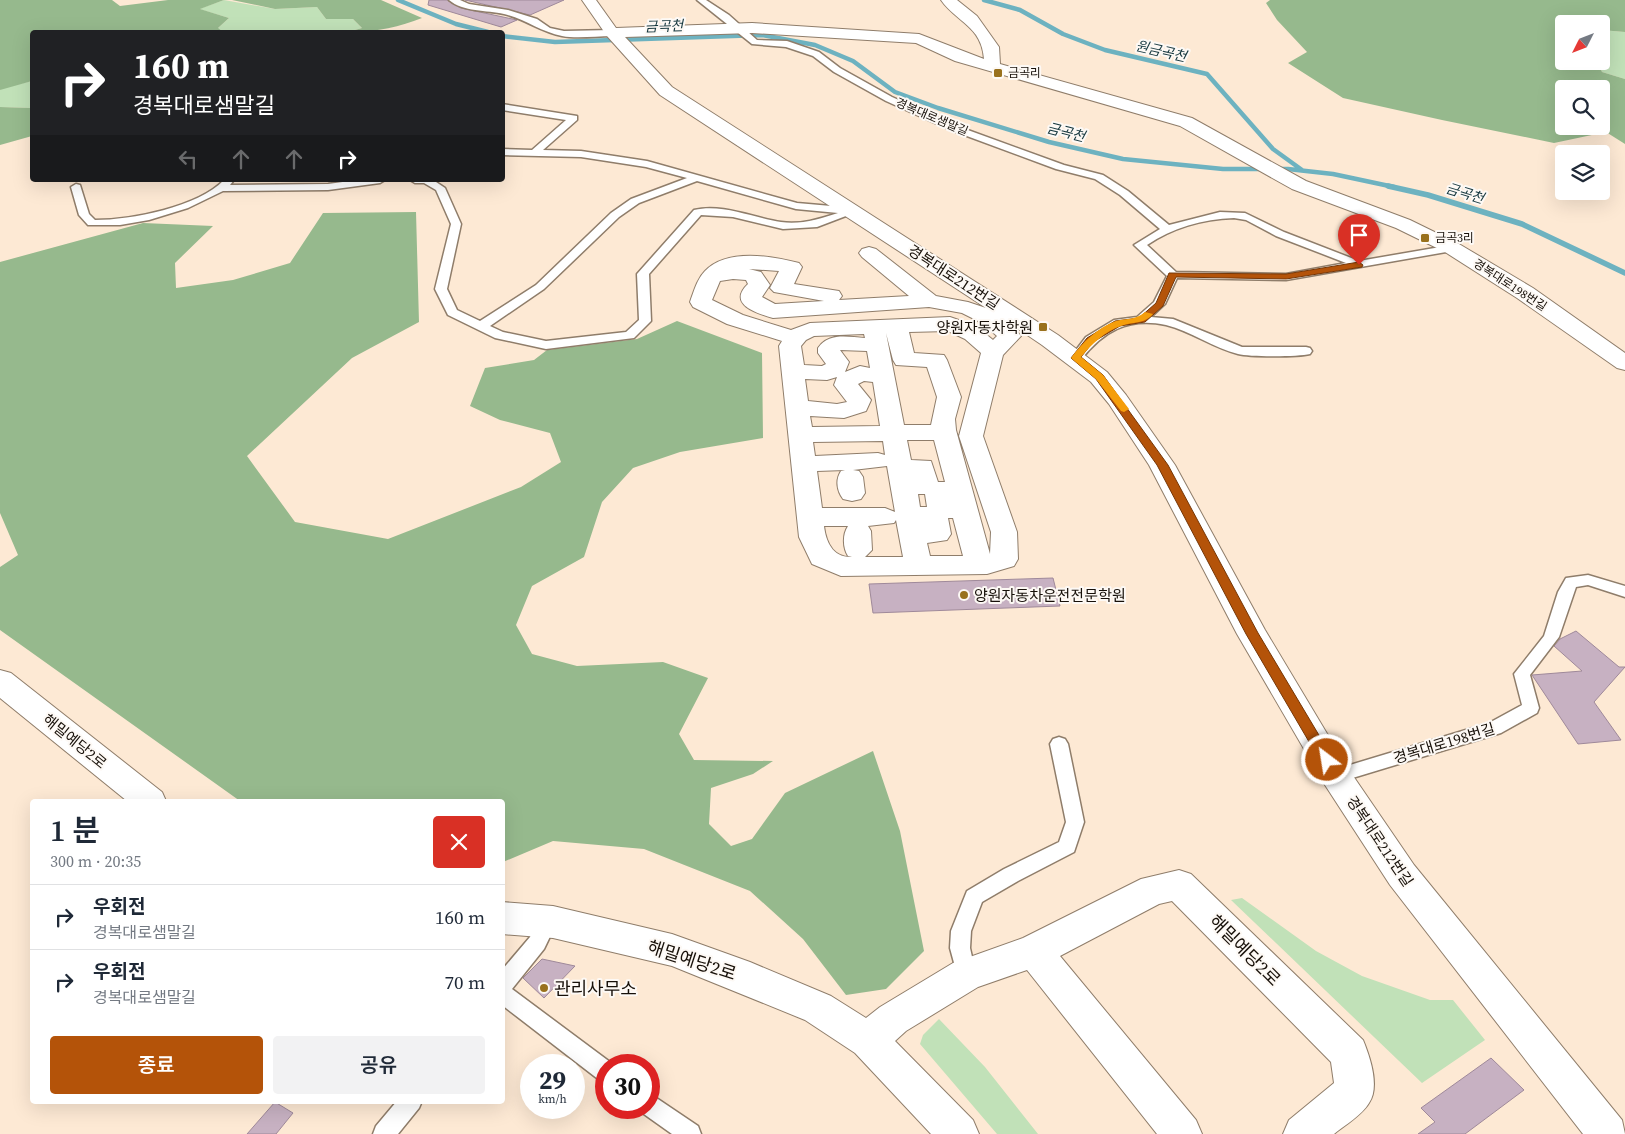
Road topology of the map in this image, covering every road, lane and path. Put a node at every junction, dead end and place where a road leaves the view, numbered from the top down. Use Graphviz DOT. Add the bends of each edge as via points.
graph roads {
  1 [pos="453,0"];
  2 [pos="589,0"];
  3 [pos="702,0"];
  4 [pos="948,0"];
  5 [pos="746,33"];
  6 [pos="620,41"];
  7 [pos="992,66"];
  8 [pos="505,107"];
  9 [pos="505,152"];
  10 [pos="535,152"];
  11 [pos="697,178"];
  12 [pos="365,182"];
  13 [pos="430,182"];
  14 [pos="226,184"];
  15 [pos="76,187"];
  16 [pos="854,211"];
  17 [pos="1167,229"];
  18 [pos="1452,248"];
  19 [pos="1359,265"];
  20 [pos="860,273"];
  21 [pos="1172,275"];
  22 [pos="712,276"];
  23 [pos="929,301"];
  24 [pos="1141,320"];
  25 [pos="481,326"];
  26 [pos="890,326"];
  27 [pos="1014,327"];
  28 [pos="796,338"];
  29 [pos="1306,351"];
  30 [pos="992,353"];
  31 [pos="1076,358"];
  32 [pos="1625,363"];
  33 [pos="794,372"];
  34 [pos="884,377"];
  35 [pos="798,407"];
  36 [pos="944,432"];
  37 [pos="895,433"];
  38 [pos="801,435"];
  39 [pos="804,464"];
  40 [pos="874,499"];
  41 [pos="810,517"];
  42 [pos="918,565"];
  43 [pos="979,565"];
  44 [pos="1625,592"];
  45 [pos="0,681"];
  46 [pos="1059,744"];
  47 [pos="1336,776"];
  48 [pos="148,799"];
  49 [pos="505,918"];
  50 [pos="547,922"];
  51 [pos="1034,951"];
  52 [pos="966,975"];
  53 [pos="505,982"];
  54 [pos="505,995"];
  55 [pos="868,1040"];
  56 [pos="595,1064"];
  57 [pos="408,1104"];
  58 [pos="660,1115"];
  59 [pos="676,1130"];
  60 [pos="384,1134"];
  61 [pos="958,1134"];
  62 [pos="1182,1134"];
  63 [pos="1303,1134"];
  64 [pos="1608,1134"];
  1 -- 6 [label="lane" via="534,21 547,30"];
  2 -- 6 [label="street, 경복대로212번길"];
  3 -- 5 [label="lane, 경복대로샘말길"];
  4 -- 7 [label="street" via="972,19 982,33 991,47"];
  5 -- 6 [label="street, 경복대로198번길"];
  5 -- 7 [label="street, 경복대로198번길" via="918,39 961,58"];
  5 -- 17 [label="lane, 경복대로샘말길" via="755,42 787,44 816,54 837,70 889,99 951,127 1060,167 1099,177"];
  6 -- 16 [label="street, 경복대로212번길" via="666,91"];
  7 -- 18 [label="street, 경복대로198번길" via="1186,122 1299,185 1403,224"];
  8 -- 10 [label="lane" via="574,118"];
  9 -- 10 [label="lane"];
  10 -- 11 [label="lane" via="628,161"];
  11 -- 16 [label="lane" via="796,206"];
  11 -- 25 [label="lane" via="635,201 615,215 540,287"];
  12 -- 14 [label="lane" via="328,187"];
  13 -- 25 [label="lane" via="440,188 456,224 441,289 452,312"];
  14 -- 15 [label="lane" via="172,212 112,224 92,223 84,215"];
  16 -- 25 [label="lane" via="817,224 783,226 733,214 698,212 643,274 645,321 630,335 546,345 499,335"];
  16 -- 27 [label="street, 경복대로212번길"];
  17 -- 19 [label="lane" via="1225,215 1246,216"];
  17 -- 21 [label="lane" via="1140,245"];
  18 -- 19 [label="lane"];
  18 -- 32 [label="street, 경복대로198번길" via="1525,293"];
  19 -- 21 [label="lane" via="1286,277"];
  20 -- 23 [label="street" via="877,259"];
  21 -- 24 [label="lane" via="1160,304"];
  22 -- 26 [label="street" via="739,272 754,276 760,285 751,293 751,300 772,311"];
  22 -- 26 [label="street" via="733,263 753,261 792,267 780,288 870,301"];
  22 -- 28 [label="street" via="701,302 743,323"];
  23 -- 26 [label="street"];
  23 -- 27 [label="street" via="968,308"];
  24 -- 29 [label="lane" via="1169,322 1240,351"];
  24 -- 31 [label="lane" via="1118,323 1090,340"];
  26 -- 28 [label="street" via="810,330"];
  26 -- 30 [label="street" via="950,324 968,329"];
  26 -- 33 [label="street" via="855,342 835,343 829,348 829,353 838,362 833,371 817,374"];
  26 -- 34 [label="street"];
  26 -- 36 [label="street" via="904,360 936,360 949,397 943,419"];
  27 -- 30 [label="street" via="1010,336"];
  27 -- 31 [label="street, 경복대로212번길"];
  28 -- 33 [label="street" via="790,346"];
  30 -- 43 [label="street" via="971,436 1004,532 1004,559"];
  31 -- 47 [label="street, 경복대로212번길" via="1099,377 1162,465 1252,634"];
  33 -- 35 [label="street"];
  34 -- 35 [label="street" via="860,374 846,381 859,400 858,406 851,410"];
  34 -- 37 [label="street"];
  35 -- 38 [label="street"];
  36 -- 37 [label="street"];
  36 -- 43 [label="street"];
  37 -- 38 [label="street"];
  37 -- 40 [label="street"];
  38 -- 39 [label="street"];
  39 -- 40 [label="street"];
  39 -- 41 [label="street"];
  40 -- 41 [label="street"];
  40 -- 42 [label="street"];
  41 -- 42 [label="street" via="812,537 822,557 841,567"];
  42 -- 43 [label="street"];
  44 -- 47 [label="lane, 경복대로198번길" via="1588,580 1571,582 1547,646 1522,674 1531,708 1495,728"];
  45 -- 48 [label="street, 해밀예당2로"];
  46 -- 52 [label="lane" via="1075,822 1067,847 974,897 961,931 960,948"];
  47 -- 64 [label="street, 경복대로212번길" via="1402,876"];
  49 -- 50 [label="street, 해밀예당2로"];
  50 -- 53 [label="lane" via="537,943"];
  50 -- 55 [label="street, 해밀예당2로" via="672,950 818,1008"];
  51 -- 52 [label="street, 해밀예당2로"];
  51 -- 62 [label="street"];
  51 -- 63 [label="street, 해밀예당2로" via="1153,890 1179,886 1349,1053 1355,1090"];
  52 -- 55 [label="street, 해밀예당2로" via="894,1019"];
  54 -- 56 [label="lane"];
  55 -- 61 [label="street, 해밀예당2로"];
  57 -- 60 [label="lane"];
  58 -- 59 [label="lane"];
}
